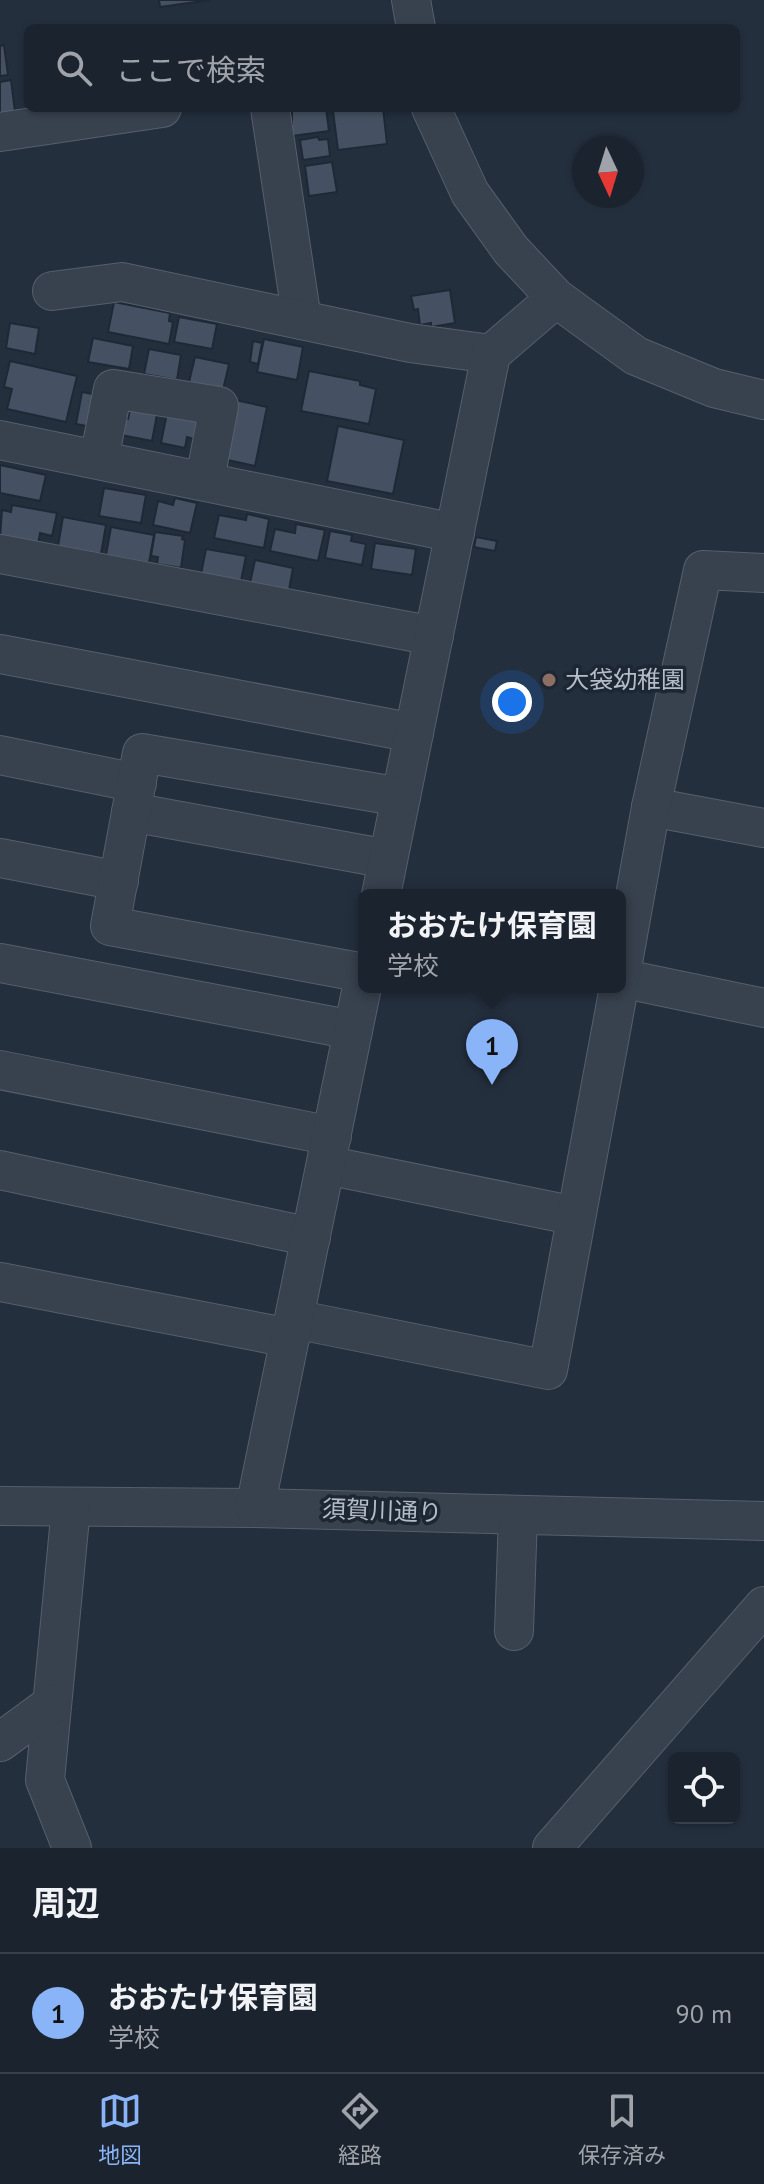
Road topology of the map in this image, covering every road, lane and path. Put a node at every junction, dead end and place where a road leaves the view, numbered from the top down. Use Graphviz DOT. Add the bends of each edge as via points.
graph roads {
  1 [pos="411,0"];
  2 [pos="415,24"];
  3 [pos="135,112"];
  4 [pos="271,112"];
  5 [pos="433,112"];
  6 [pos="0,132"];
  7 [pos="52,291"];
  8 [pos="556,298"];
  9 [pos="302,320"];
  10 [pos="491,354"];
  11 [pos="764,400"];
  12 [pos="0,440"];
  13 [pos="99,459"];
  14 [pos="205,479"];
  15 [pos="455,533"];
  16 [pos="0,554"];
  17 [pos="764,573"];
  18 [pos="434,636"];
  19 [pos="0,654"];
  20 [pos="414,733"];
  21 [pos="0,755"];
  22 [pos="134,797"];
  23 [pos="401,797"];
  24 [pos="651,807"];
  25 [pos="764,828"];
  26 [pos="0,858"];
  27 [pos="384,877"];
  28 [pos="119,881"];
  29 [pos="626,945"];
  30 [pos="0,963"];
  31 [pos="358,974"];
  32 [pos="626,979"];
  33 [pos="360,993"];
  34 [pos="618,993"];
  35 [pos="764,1008"];
  36 [pos="353,1030"];
  37 [pos="0,1070"];
  38 [pos="329,1150"];
  39 [pos="0,1170"];
  40 [pos="576,1216"];
  41 [pos="311,1237"];
  42 [pos="0,1282"];
  43 [pos="292,1328"];
  44 [pos="0,1506"];
  45 [pos="71,1507"];
  46 [pos="255,1508"];
  47 [pos="518,1515"];
  48 [pos="764,1521"];
  49 [pos="764,1606"];
  50 [pos="514,1631"];
  51 [pos="52,1704"];
  52 [pos="0,1742"];
  53 [pos="72,1848"];
  54 [pos="552,1848"];
  1 -- 2 [label="street"];
  3 -- 6 [label="street"];
  4 -- 9 [label="street"];
  5 -- 8 [label="street" via="470,193 511,250"];
  7 -- 9 [label="street" via="122,282"];
  8 -- 10 [label="street"];
  8 -- 11 [label="street" via="636,356 714,388"];
  9 -- 10 [label="street"];
  10 -- 15 [label="street"];
  12 -- 13 [label="street"];
  13 -- 14 [label="street"];
  13 -- 14 [label="street" via="113,389 219,406"];
  14 -- 15 [label="street"];
  15 -- 18 [label="street"];
  16 -- 18 [label="street"];
  17 -- 24 [label="street" via="703,570"];
  18 -- 20 [label="street"];
  19 -- 20 [label="street"];
  20 -- 23 [label="street"];
  21 -- 22 [label="street"];
  22 -- 23 [label="street" via="142,753"];
  22 -- 27 [label="street"];
  22 -- 28 [label="street"];
  23 -- 27 [label="street"];
  24 -- 25 [label="street"];
  24 -- 29 [label="street"];
  26 -- 28 [label="street"];
  28 -- 31 [label="street" via="110,926"];
  30 -- 36 [label="street"];
  32 -- 35 [label="street"];
  33 -- 36 [label="street"];
  34 -- 40 [label="street"];
  36 -- 38 [label="street"];
  37 -- 38 [label="street"];
  38 -- 40 [label="street"];
  38 -- 41 [label="street"];
  39 -- 41 [label="street"];
  40 -- 43 [label="street" via="548,1370"];
  41 -- 43 [label="street"];
  42 -- 43 [label="street"];
  43 -- 46 [label="street"];
  44 -- 45 [label="street, 須賀川通り"];
  45 -- 46 [label="street, 須賀川通り"];
  45 -- 51 [label="street"];
  46 -- 47 [label="street, 須賀川通り"];
  47 -- 48 [label="street, 須賀川通り"];
  47 -- 50 [label="street"];
  49 -- 54 [label="street"];
  51 -- 52 [label="street"];
  51 -- 53 [label="street" via="45,1780"];
}
